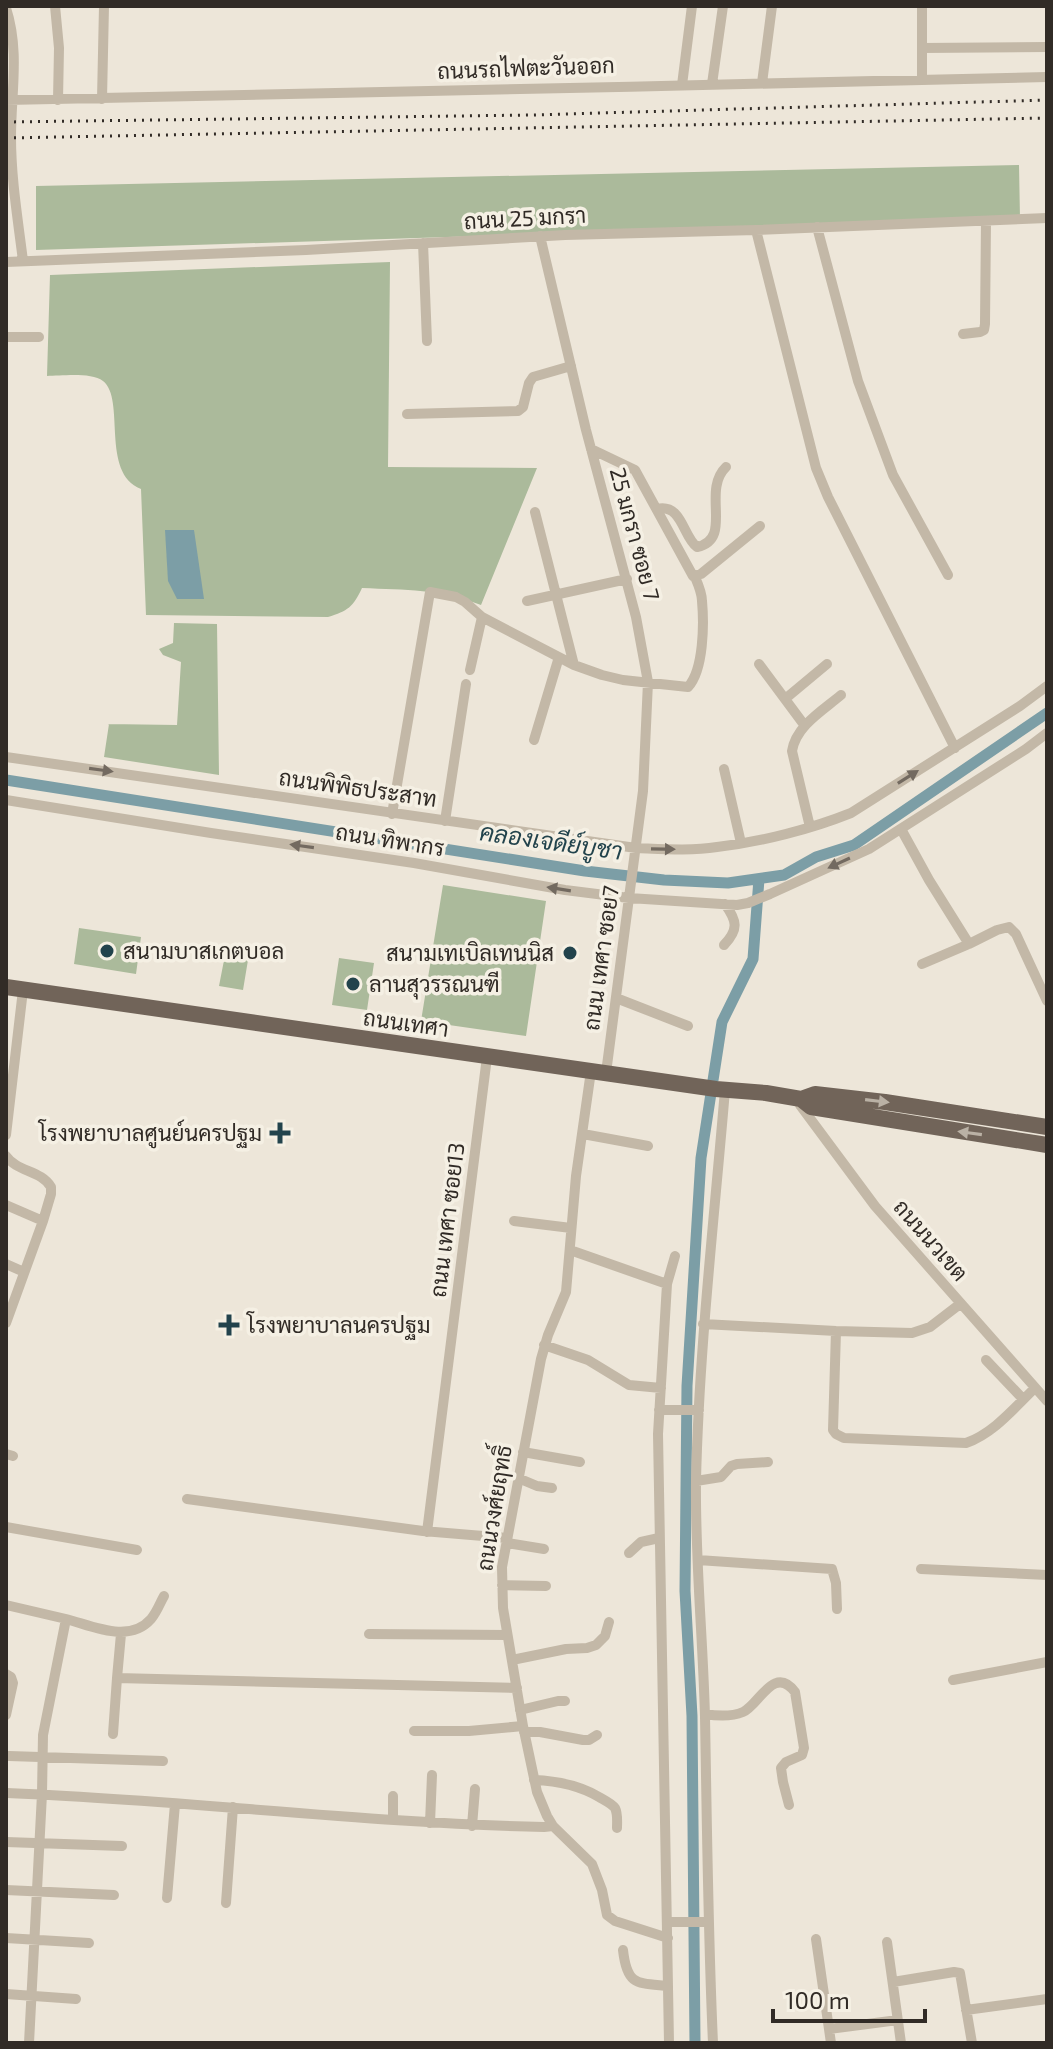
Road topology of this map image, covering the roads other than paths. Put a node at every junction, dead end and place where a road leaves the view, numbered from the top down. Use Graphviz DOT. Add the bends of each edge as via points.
graph roads {
  1 [pos="55,6"];
  2 [pos="104,6"];
  3 [pos="692,6"];
  4 [pos="723,6"];
  5 [pos="772,6"];
  6 [pos="922,6"];
  7 [pos="6,8"];
  8 [pos="1047,47"];
  9 [pos="922,48"];
  10 [pos="1047,77"];
  11 [pos="922,80"];
  12 [pos="762,83"];
  13 [pos="712,84"];
  14 [pos="682,85"];
  15 [pos="102,99"];
  16 [pos="9,100"];
  17 [pos="58,100"];
  18 [pos="1047,218"];
  19 [pos="986,221"];
  20 [pos="817,227"];
  21 [pos="756,230"];
  22 [pos="540,236"];
  23 [pos="423,243"];
  24 [pos="23,261"];
  25 [pos="6,262"];
  26 [pos="963,334"];
  27 [pos="6,337"];
  28 [pos="39,337"];
  29 [pos="427,341"];
  30 [pos="571,366"];
  31 [pos="407,414"];
  32 [pos="591,449"];
  33 [pos="726,467"];
  34 [pos="657,509"];
  35 [pos="535,512"];
  36 [pos="760,526"];
  37 [pos="948,575"];
  38 [pos="695,577"];
  39 [pos="627,579"];
  40 [pos="556,594"];
  41 [pos="527,601"];
  42 [pos="482,617"];
  43 [pos="559,657"];
  44 [pos="759,664"];
  45 [pos="827,664"];
  46 [pos="574,665"];
  47 [pos="470,670"];
  48 [pos="648,682"];
  49 [pos="466,684"];
  50 [pos="1047,686"];
  51 [pos="841,695"];
  52 [pos="785,699"];
  53 [pos="805,726"];
  54 [pos="1047,733"];
  55 [pos="534,740"];
  56 [pos="955,748"];
  57 [pos="6,757"];
  58 [pos="724,769"];
  59 [pos="11,800"];
  60 [pos="392,814"];
  61 [pos="445,821"];
  62 [pos="810,827"];
  63 [pos="901,829"];
  64 [pos="741,843"];
  65 [pos="635,853"];
  66 [pos="630,893"];
  67 [pos="725,904"];
  68 [pos="969,944"];
  69 [pos="724,945"];
  70 [pos="922,964"];
  71 [pos="14,988"];
  72 [pos="616,998"];
  73 [pos="1047,1001"];
  74 [pos="688,1026"];
  75 [pos="487,1057"];
  76 [pos="598,1072"];
  77 [pos="720,1090"];
  78 [pos="798,1098"];
  79 [pos="1047,1127"];
  80 [pos="583,1134"];
  81 [pos="6,1135"];
  82 [pos="1047,1145"];
  83 [pos="648,1146"];
  84 [pos="6,1156"];
  85 [pos="6,1205"];
  86 [pos="43,1221"];
  87 [pos="514,1221"];
  88 [pos="571,1228"];
  89 [pos="570,1250"];
  90 [pos="675,1256"];
  91 [pos="6,1264"];
  92 [pos="24,1272"];
  93 [pos="667,1284"];
  94 [pos="960,1304"];
  95 [pos="6,1323"];
  96 [pos="703,1324"];
  97 [pos="836,1331"];
  98 [pos="544,1345"];
  99 [pos="986,1360"];
  100 [pos="661,1388"];
  101 [pos="1035,1388"];
  102 [pos="1023,1399"];
  103 [pos="1047,1401"];
  104 [pos="659,1410"];
  105 [pos="697,1410"];
  106 [pos="523,1452"];
  107 [pos="580,1462"];
  108 [pos="768,1462"];
  109 [pos="518,1478"];
  110 [pos="696,1481"];
  111 [pos="552,1488"];
  112 [pos="187,1499"];
  113 [pos="6,1527"];
  114 [pos="427,1532"];
  115 [pos="659,1538"];
  116 [pos="507,1540"];
  117 [pos="544,1549"];
  118 [pos="137,1550"];
  119 [pos="629,1553"];
  120 [pos="698,1560"];
  121 [pos="921,1569"];
  122 [pos="1047,1575"];
  123 [pos="502,1585"];
  124 [pos="546,1586"];
  125 [pos="164,1596"];
  126 [pos="6,1605"];
  127 [pos="837,1609"];
  128 [pos="66,1619"];
  129 [pos="609,1622"];
  130 [pos="121,1634"];
  131 [pos="369,1634"];
  132 [pos="507,1635"];
  133 [pos="512,1660"];
  134 [pos="1047,1662"];
  135 [pos="6,1674"];
  136 [pos="117,1678"];
  137 [pos="953,1680"];
  138 [pos="517,1688"];
  139 [pos="565,1701"];
  140 [pos="520,1710"];
  141 [pos="705,1714"];
  142 [pos="6,1715"];
  143 [pos="523,1729"];
  144 [pos="414,1731"];
  145 [pos="113,1734"];
  146 [pos="597,1735"];
  147 [pos="9,1756"];
  148 [pos="42,1756"];
  149 [pos="163,1761"];
  150 [pos="432,1775"];
  151 [pos="534,1780"];
  152 [pos="475,1789"];
  153 [pos="7,1793"];
  154 [pos="42,1794"];
  155 [pos="393,1796"];
  156 [pos="175,1804"];
  157 [pos="789,1805"];
  158 [pos="233,1807"];
  159 [pos="393,1820"];
  160 [pos="430,1823"];
  161 [pos="472,1826"];
  162 [pos="553,1826"];
  163 [pos="617,1828"];
  164 [pos="6,1842"];
  165 [pos="39,1843"];
  166 [pos="122,1846"];
  167 [pos="6,1890"];
  168 [pos="37,1891"];
  169 [pos="114,1895"];
  170 [pos="167,1898"];
  171 [pos="226,1903"];
  172 [pos="672,1922"];
  173 [pos="704,1922"];
  174 [pos="6,1938"];
  175 [pos="668,1938"];
  176 [pos="34,1939"];
  177 [pos="816,1939"];
  178 [pos="887,1942"];
  179 [pos="89,1943"];
  180 [pos="623,1950"];
  181 [pos="893,1982"];
  182 [pos="668,1986"];
  183 [pos="6,1994"];
  184 [pos="32,1996"];
  185 [pos="76,1999"];
  186 [pos="1047,1999"];
  187 [pos="966,2010"];
  188 [pos="898,2020"];
  189 [pos="829,2029"];
  190 [pos="29,2043"];
  191 [pos="669,2043"];
  192 [pos="713,2043"];
  193 [pos="831,2043"];
  194 [pos="901,2043"];
  195 [pos="972,2043"];
  1 -- 17 [label="street"];
  2 -- 15 [label="street"];
  3 -- 14 [label="street"];
  4 -- 13 [label="street"];
  5 -- 12 [label="street"];
  6 -- 9 [label="street"];
  7 -- 16 [label="street" via="15,65"];
  8 -- 9 [label="street"];
  9 -- 11 [label="street"];
  10 -- 11 [label="street, ถนนรถไฟตะวันออก"];
  11 -- 12 [label="street, ถนนรถไฟตะวันออก"];
  12 -- 13 [label="street, ถนนรถไฟตะวันออก"];
  13 -- 14 [label="street, ถนนรถไฟตะวันออก"];
  14 -- 15 [label="street, ถนนรถไฟตะวันออก"];
  15 -- 17 [label="street, ถนนรถไฟตะวันออก"];
  16 -- 17 [label="street, ถนนรถไฟตะวันออก"];
  16 -- 24 [label="street"];
  18 -- 19 [label="street, ถนน 25 มกรา"];
  19 -- 20 [label="street, ถนน 25 มกรา"];
  19 -- 26 [label="street" via="984,330"];
  20 -- 21 [label="street, ถนน 25 มกรา"];
  20 -- 37 [label="street" via="858,381 893,475"];
  21 -- 22 [label="street, ถนน 25 มกรา"];
  21 -- 56 [label="street" via="820,478"];
  22 -- 23 [label="street, ถนน 25 มกรา"];
  22 -- 30 [label="street, 25 มกรา ซอย 7"];
  23 -- 24 [label="street, ถนน 25 มกรา"];
  23 -- 29 [label="street"];
  24 -- 25 [label="street, ถนน 25 มกรา"];
  27 -- 28 [label="street"];
  30 -- 31 [label="street" via="533,377 518,411"];
  30 -- 32 [label="street, 25 มกรา ซอย 7"];
  32 -- 34 [label="street" via="635,470"];
  32 -- 39 [label="street, 25 มกรา ซอย 7"];
  33 -- 34 [label="street" via="715,495 717,526 707,544 693,545 670,509"];
  34 -- 38 [label="street"];
  35 -- 40 [label="street"];
  36 -- 38 [label="street"];
  38 -- 48 [label="street" via="702,600 701,654 692,684"];
  39 -- 40 [label="street"];
  39 -- 48 [label="street, 25 มกรา ซอย 7"];
  40 -- 41 [label="street"];
  40 -- 46 [label="street"];
  42 -- 43 [label="street"];
  42 -- 47 [label="street"];
  42 -- 60 [label="street" via="456,597 430,592"];
  43 -- 46 [label="street"];
  43 -- 55 [label="street"];
  44 -- 52 [label="street"];
  45 -- 52 [label="street"];
  46 -- 48 [label="street"];
  48 -- 65 [label="street, 25 มกรา ซอย 7"];
  49 -- 61 [label="street"];
  50 -- 56 [label="street, ถนนพิพิธประสาท"];
  51 -- 53 [label="street"];
  52 -- 53 [label="street"];
  53 -- 62 [label="street" via="792,751"];
  54 -- 63 [label="street, ถนน ทิพากร"];
  62 -- 56 [label="street, ถนนพิพิธประสาท, one-way" via="851,813"];
  57 -- 60 [label="street, ถนนพิพิธประสาท, one-way"];
  58 -- 64 [label="street"];
  66 -- 59 [label="street, ถนน ทิพากร, one-way" via="565,890"];
  60 -- 61 [label="street, ถนนพิพิธประสาท"];
  61 -- 65 [label="street, ถนนพิพิธประสาท"];
  62 -- 64 [label="street, ถนนพิพิธประสาท"];
  63 -- 67 [label="street, ถนน ทิพากร, one-way" via="770,894 748,903"];
  63 -- 68 [label="street"];
  65 -- 64 [label="street, ถนนพิพิธประสาท, one-way"];
  65 -- 66 [label="street, ถนน เทศา ซอย7"];
  66 -- 67 [label="street, ถนน ทิพากร"];
  66 -- 72 [label="street, ถนน เทศา ซอย7"];
  67 -- 69 [label="street" via="735,927"];
  68 -- 70 [label="street"];
  68 -- 73 [label="street" via="997,930 1014,930"];
  71 -- 75 [label="main road, ถนนเทศา"];
  71 -- 81 [label="street"];
  72 -- 74 [label="street"];
  72 -- 76 [label="street, ถนน เทศา ซอย7"];
  75 -- 76 [label="main road, ถนนเทศา"];
  75 -- 114 [label="street, ถนน เทศา ซอย13"];
  76 -- 77 [label="main road, ถนนเทศา"];
  76 -- 80 [label="street, ถนนวงศ์ยฤทธิ์"];
  77 -- 78 [label="main road, ถนนเทศา"];
  77 -- 96 [label="street"];
  78 -- 79 [label="main road, ถนนเทศา, one-way" via="815,1094 885,1102"];
  82 -- 78 [label="main road, ถนนเทศา, one-way" via="811,1107"];
  78 -- 94 [label="street, ถนนนวเขต" via="875,1206"];
  80 -- 83 [label="street"];
  80 -- 88 [label="street, ถนนวงศ์ยฤทธิ์"];
  84 -- 86 [label="street" via="48,1181 51,1194"];
  85 -- 86 [label="street"];
  86 -- 92 [label="street"];
  87 -- 88 [label="street"];
  88 -- 89 [label="street, ถนนวงศ์ยฤทธิ์"];
  89 -- 93 [label="street"];
  89 -- 98 [label="street, ถนนวงศ์ยฤทธิ์" via="566,1292"];
  90 -- 93 [label="street"];
  91 -- 92 [label="street"];
  92 -- 95 [label="street"];
  93 -- 100 [label="street"];
  94 -- 97 [label="street" via="930,1327 912,1333"];
  94 -- 101 [label="street, ถนนนวเขต"];
  96 -- 97 [label="street"];
  96 -- 105 [label="street"];
  97 -- 102 [label="street" via="833,1430 844,1438 966,1443 978,1439"];
  98 -- 100 [label="street" via="588,1360 629,1385"];
  98 -- 106 [label="street, ถนนวงศ์ยฤทธิ์"];
  99 -- 102 [label="street"];
  100 -- 104 [label="street"];
  101 -- 102 [label="street"];
  101 -- 103 [label="street, ถนนนวเขต"];
  104 -- 105 [label="street"];
  104 -- 115 [label="street"];
  105 -- 110 [label="street"];
  106 -- 107 [label="street"];
  106 -- 109 [label="street, ถนนวงศ์ยฤทธิ์"];
  108 -- 110 [label="street" via="737,1464 721,1477"];
  109 -- 111 [label="street"];
  109 -- 116 [label="street, ถนนวงศ์ยฤทธิ์"];
  110 -- 120 [label="street"];
  112 -- 114 [label="street"];
  113 -- 118 [label="street"];
  114 -- 116 [label="street"];
  115 -- 119 [label="street" via="641,1542"];
  115 -- 172 [label="street" via="664,1844"];
  116 -- 117 [label="street"];
  116 -- 123 [label="street, ถนนวงศ์ยฤทธิ์"];
  120 -- 127 [label="street" via="832,1569"];
  120 -- 141 [label="street"];
  121 -- 122 [label="street"];
  123 -- 124 [label="street"];
  123 -- 132 [label="street, ถนนวงศ์ยฤทธิ์"];
  125 -- 130 [label="street" via="145,1625"];
  126 -- 128 [label="street"];
  128 -- 130 [label="street"];
  128 -- 148 [label="street"];
  129 -- 133 [label="street" via="596,1645"];
  130 -- 136 [label="street"];
  131 -- 132 [label="street"];
  132 -- 133 [label="street, ถนนวงศ์ยฤทธิ์"];
  133 -- 138 [label="street, ถนนวงศ์ยฤทธิ์"];
  134 -- 137 [label="street"];
  135 -- 142 [label="street" via="13,1683"];
  136 -- 138 [label="street"];
  136 -- 145 [label="street"];
  138 -- 140 [label="street, ถนนวงศ์ยฤทธิ์"];
  139 -- 140 [label="street"];
  140 -- 143 [label="street, ถนนวงศ์ยฤทธิ์"];
  141 -- 157 [label="street" via="739,1714 772,1685 792,1687 804,1748 781,1768"];
  141 -- 173 [label="street"];
  143 -- 144 [label="street"];
  143 -- 146 [label="street" via="583,1740"];
  143 -- 151 [label="street, ถนนวงศ์ยฤทธิ์"];
  147 -- 148 [label="street"];
  148 -- 149 [label="street"];
  148 -- 154 [label="street"];
  150 -- 160 [label="street"];
  151 -- 162 [label="street, ถนนวงศ์ยฤทธิ์"];
  151 -- 163 [label="street" via="572,1785 601,1798 615,1808"];
  152 -- 161 [label="street"];
  153 -- 154 [label="street"];
  154 -- 156 [label="street"];
  154 -- 165 [label="street"];
  155 -- 159 [label="street"];
  156 -- 158 [label="street"];
  156 -- 170 [label="street"];
  158 -- 159 [label="street"];
  158 -- 171 [label="street"];
  159 -- 160 [label="street"];
  160 -- 161 [label="street"];
  161 -- 162 [label="street"];
  162 -- 175 [label="street, ถนนวงศ์ยฤทธิ์" via="592,1864 607,1915"];
  164 -- 165 [label="street"];
  165 -- 166 [label="street"];
  165 -- 168 [label="street"];
  167 -- 168 [label="street"];
  168 -- 169 [label="street"];
  168 -- 176 [label="street"];
  172 -- 173 [label="street"];
  172 -- 175 [label="street"];
  173 -- 192 [label="street"];
  174 -- 176 [label="street"];
  175 -- 182 [label="street"];
  176 -- 179 [label="street"];
  176 -- 184 [label="street"];
  177 -- 189 [label="street"];
  178 -- 181 [label="street"];
  180 -- 182 [label="street" via="630,1977"];
  181 -- 187 [label="street" via="958,1972"];
  181 -- 188 [label="street"];
  182 -- 191 [label="street"];
  183 -- 184 [label="street"];
  184 -- 185 [label="street"];
  184 -- 190 [label="street"];
  186 -- 187 [label="street"];
  187 -- 195 [label="street"];
  188 -- 189 [label="street"];
  188 -- 194 [label="street"];
  189 -- 193 [label="street"];
}
